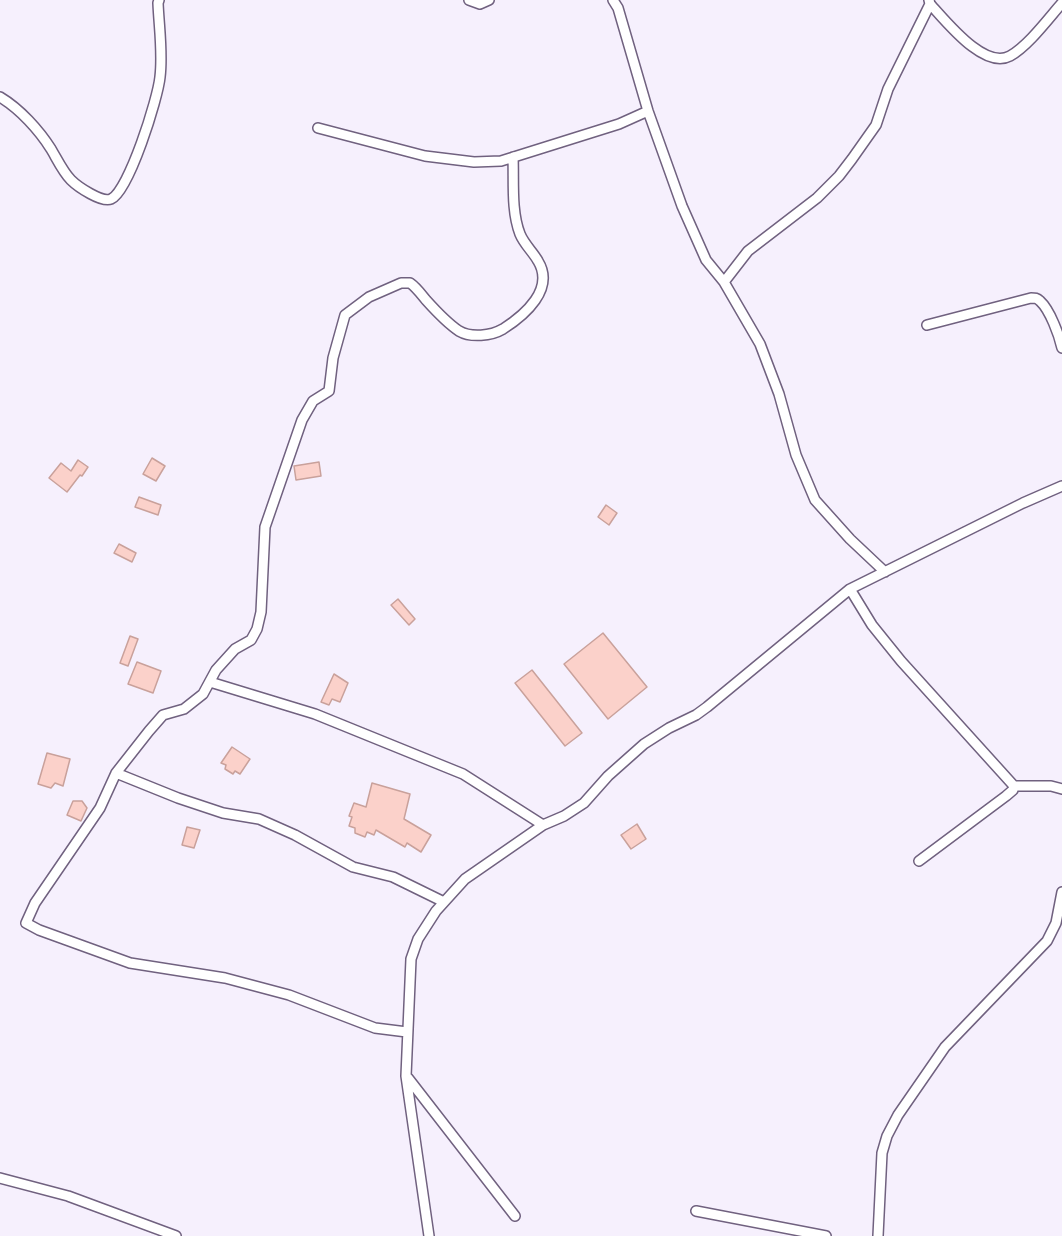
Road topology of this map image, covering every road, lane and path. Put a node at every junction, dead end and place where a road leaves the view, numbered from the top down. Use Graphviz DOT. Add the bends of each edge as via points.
graph roads {
  1 [pos="159,0"];
  2 [pos="469,0"];
  3 [pos="489,0"];
  4 [pos="614,0"];
  5 [pos="930,2"];
  6 [pos="1062,3"];
  7 [pos="0,97"];
  8 [pos="648,111"];
  9 [pos="318,128"];
  10 [pos="513,157"];
  11 [pos="724,282"];
  12 [pos="927,325"];
  13 [pos="1062,348"];
  14 [pos="1062,486"];
  15 [pos="885,572"];
  16 [pos="850,589"];
  17 [pos="210,682"];
  18 [pos="116,773"];
  19 [pos="1014,786"];
  20 [pos="1062,789"];
  21 [pos="543,825"];
  22 [pos="920,861"];
  23 [pos="1062,892"];
  24 [pos="444,902"];
  25 [pos="407,1032"];
  26 [pos="406,1076"];
  27 [pos="0,1178"];
  28 [pos="696,1211"];
  29 [pos="515,1216"];
  30 [pos="176,1236"];
  31 [pos="429,1236"];
  32 [pos="826,1236"];
  33 [pos="878,1236"];
  1 -- 7 [label="street" via="160,77 129,176 110,200 91,194 70,180 43,137"];
  2 -- 3 [label="street" via="480,4"];
  4 -- 8 [label="street"];
  5 -- 6 [label="street" via="956,32 987,57 998,59 1012,55"];
  5 -- 11 [label="street" via="888,89 876,125 852,159 817,198 748,251"];
  8 -- 10 [label="street"];
  8 -- 11 [label="street" via="681,206 705,260"];
  9 -- 10 [label="street" via="425,156 474,162"];
  10 -- 17 [label="street" via="516,219 521,236 544,273 536,300 516,320 488,335 460,332 410,283 369,297 345,315 329,390 313,401 302,420 265,527 257,629 216,670"];
  11 -- 15 [label="street" via="760,344 815,500"];
  12 -- 13 [label="street" via="1037,299 1053,323"];
  14 -- 15 [label="street"];
  15 -- 16 [label="street"];
  16 -- 19 [label="street" via="901,661"];
  16 -- 21 [label="street" via="701,711 644,744 584,802"];
  17 -- 18 [label="street" via="190,705 163,716"];
  17 -- 21 [label="street" via="315,714 463,774"];
  18 -- 24 [label="street" via="223,813 259,819 353,867 393,877"];
  18 -- 25 [label="street" via="100,808 35,903 26,923 130,963 225,978 289,995 375,1028"];
  19 -- 20 [label="street"];
  19 -- 22 [label="street"];
  21 -- 24 [label="street" via="465,879"];
  23 -- 33 [label="street" via="1056,923 1047,941 945,1047 887,1136 882,1153"];
  24 -- 25 [label="street" via="418,939 411,958"];
  25 -- 26 [label="street"];
  26 -- 29 [label="street"];
  26 -- 31 [label="street"];
  27 -- 30 [label="street" via="68,1196"];
  28 -- 32 [label="street"];
}
